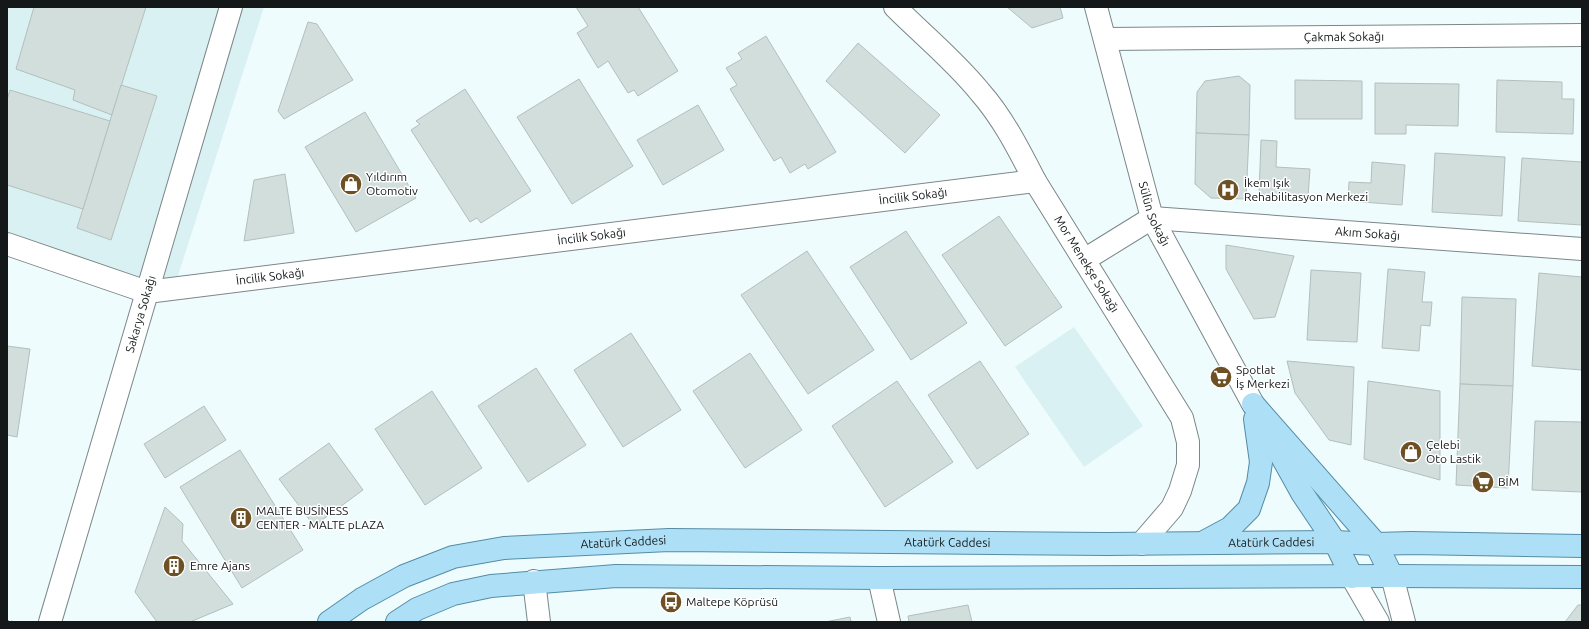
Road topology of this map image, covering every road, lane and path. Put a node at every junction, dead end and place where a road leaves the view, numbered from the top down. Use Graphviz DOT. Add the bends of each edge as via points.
graph roads {
  1 [pos="231,7"];
  2 [pos="895,7"];
  3 [pos="1096,7"];
  4 [pos="1582,35"];
  5 [pos="1106,39"];
  6 [pos="1035,180"];
  7 [pos="1152,218"];
  8 [pos="7,244"];
  9 [pos="1582,249"];
  10 [pos="1084,260"];
  11 [pos="148,292"];
  12 [pos="1254,404"];
  13 [pos="1335,542"];
  14 [pos="1141,544"];
  15 [pos="1202,544"];
  16 [pos="1376,544"];
  17 [pos="1582,546"];
  18 [pos="1352,576"];
  19 [pos="1392,576"];
  20 [pos="1582,577"];
  21 [pos="879,578"];
  22 [pos="534,582"];
  23 [pos="7,621"];
  24 [pos="12,622"];
  25 [pos="50,622"];
  26 [pos="330,622"];
  27 [pos="397,622"];
  28 [pos="540,622"];
  29 [pos="889,622"];
  30 [pos="1378,622"];
  31 [pos="1404,622"];
  1 -- 11 [label="street, Sakarya Sokağı"];
  2 -- 6 [label="street, Mor Menekşe Sokağı" via="981,92 1014,140"];
  3 -- 5 [label="street, Sülün Sokağı"];
  4 -- 5 [label="street, Çakmak Sokağı"];
  5 -- 7 [label="street, Sülün Sokağı"];
  6 -- 10 [label="street, Mor Menekşe Sokağı"];
  6 -- 11 [label="street, İncilik Sokağı"];
  7 -- 9 [label="street, Akım Sokağı"];
  7 -- 10 [label="street"];
  7 -- 12 [label="street, Sülün Sokağı"];
  8 -- 11 [label="street"];
  10 -- 14 [label="street, Mor Menekşe Sokağı" via="1182,418 1188,442 1188,465 1177,501"];
  11 -- 25 [label="street, Sakarya Sokağı"];
  12 -- 13 [label="main road" via="1276,449"];
  12 -- 15 [label="main road" via="1261,462 1254,497 1239,520"];
  12 -- 16 [label="main road"];
  13 -- 15 [label="main road, Atatürk Caddesi"];
  13 -- 16 [label="main road, Atatürk Caddesi"];
  13 -- 18 [label="main road"];
  14 -- 15 [label="main road, Atatürk Caddesi"];
  14 -- 26 [label="main road, Atatürk Caddesi" via="669,540 504,548 453,557 404,576 362,599"];
  16 -- 17 [label="main road, Atatürk Caddesi"];
  16 -- 19 [label="main road"];
  18 -- 19 [label="main road"];
  18 -- 21 [label="main road"];
  18 -- 30 [label="street"];
  19 -- 20 [label="main road"];
  19 -- 31 [label="street"];
  21 -- 22 [label="main road" via="616,576"];
  21 -- 29 [label="street"];
  22 -- 27 [label="main road" via="491,586 452,594 417,609"];
  22 -- 28 [label="street"];
  23 -- 24 [label="path"];
}
